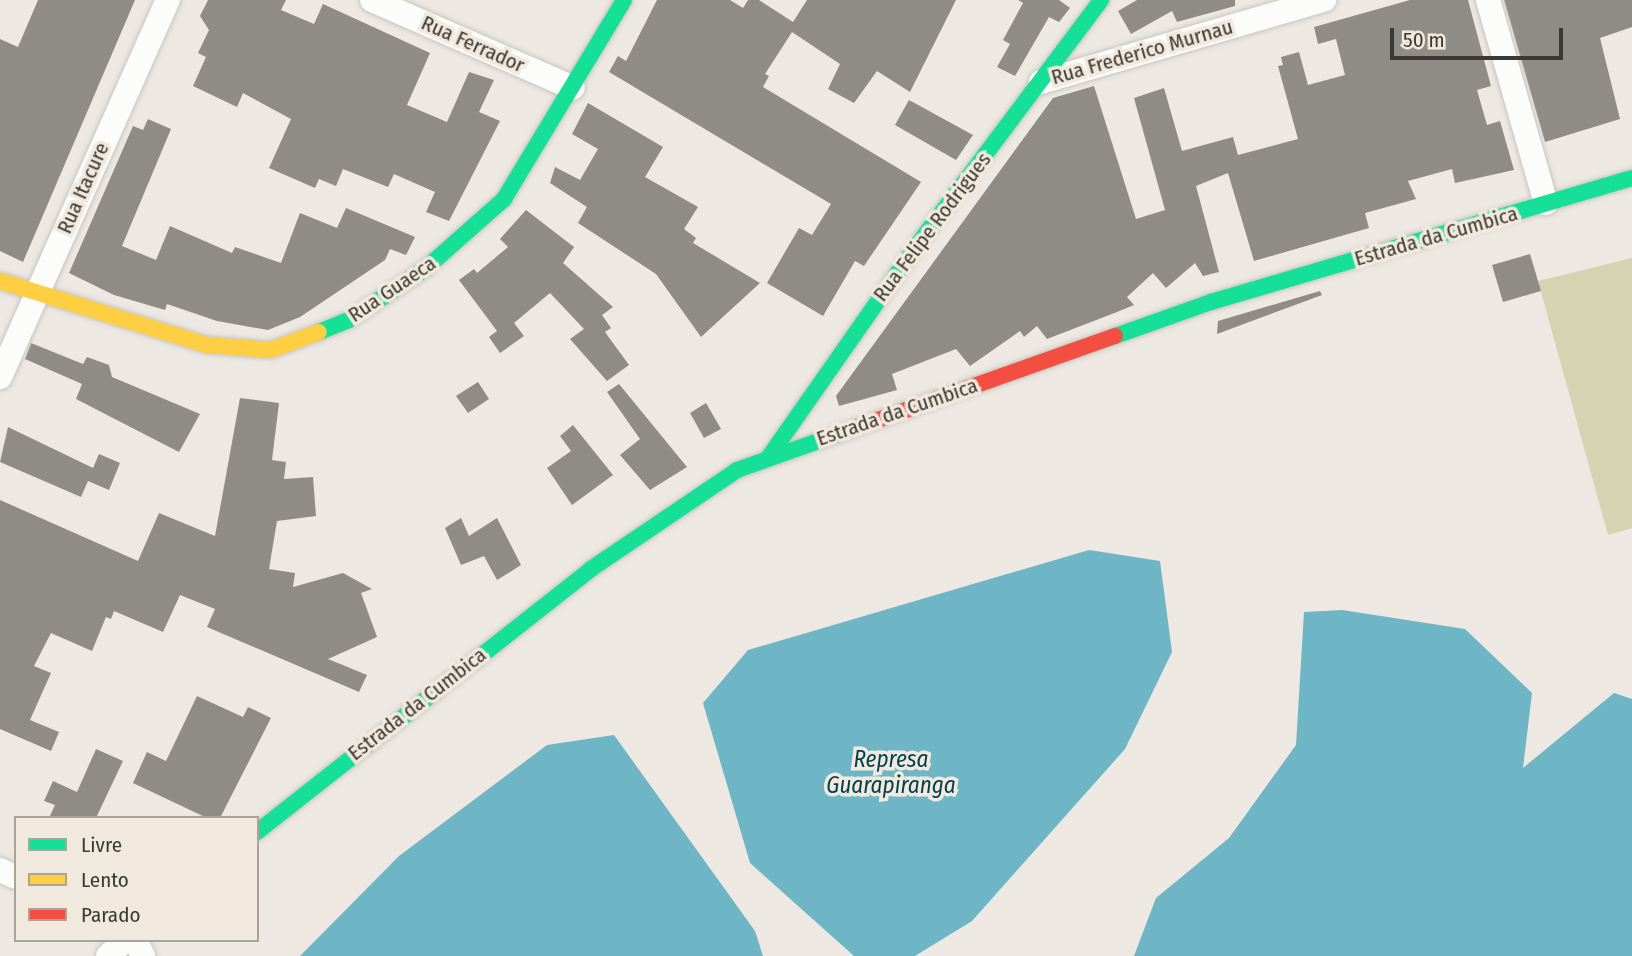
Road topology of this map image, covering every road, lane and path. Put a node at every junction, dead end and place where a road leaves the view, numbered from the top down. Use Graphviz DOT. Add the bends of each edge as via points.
graph roads {
  1 [pos="168,0"];
  2 [pos="372,0"];
  3 [pos="624,0"];
  4 [pos="1101,0"];
  5 [pos="1324,0"];
  6 [pos="1488,0"];
  7 [pos="1041,82"];
  8 [pos="573,88"];
  9 [pos="1632,178"];
  10 [pos="1546,203"];
  11 [pos="0,281"];
  12 [pos="34,296"];
  13 [pos="0,377"];
  14 [pos="768,457"];
  15 [pos="259,830"];
  16 [pos="123,942"];
  17 [pos="108,956"];
  1 -- 12 [label="street, Rua Itacure"];
  2 -- 8 [label="street, Rua Ferrador"];
  3 -- 8 [label="street, Rua Guaeca"];
  4 -- 7 [label="street, Rua Felipe Rodrigues"];
  5 -- 7 [label="street, Rua Frederico Murnau"];
  6 -- 10 [label="street"];
  7 -- 14 [label="street, Rua Felipe Rodrigues" via="915,248"];
  8 -- 12 [label="street, Rua Guaeca" via="527,169 478,225 425,270 336,325 271,350 207,345"];
  9 -- 10 [label="street, Estrada da Cumbica"];
  10 -- 14 [label="street, Estrada da Cumbica" via="1211,302"];
  11 -- 12 [label="street, Rua Guaeca"];
  12 -- 13 [label="street, Rua Itacure"];
  14 -- 15 [label="street, Estrada da Cumbica" via="737,470 591,569"];
  16 -- 17 [label="street"];
}
